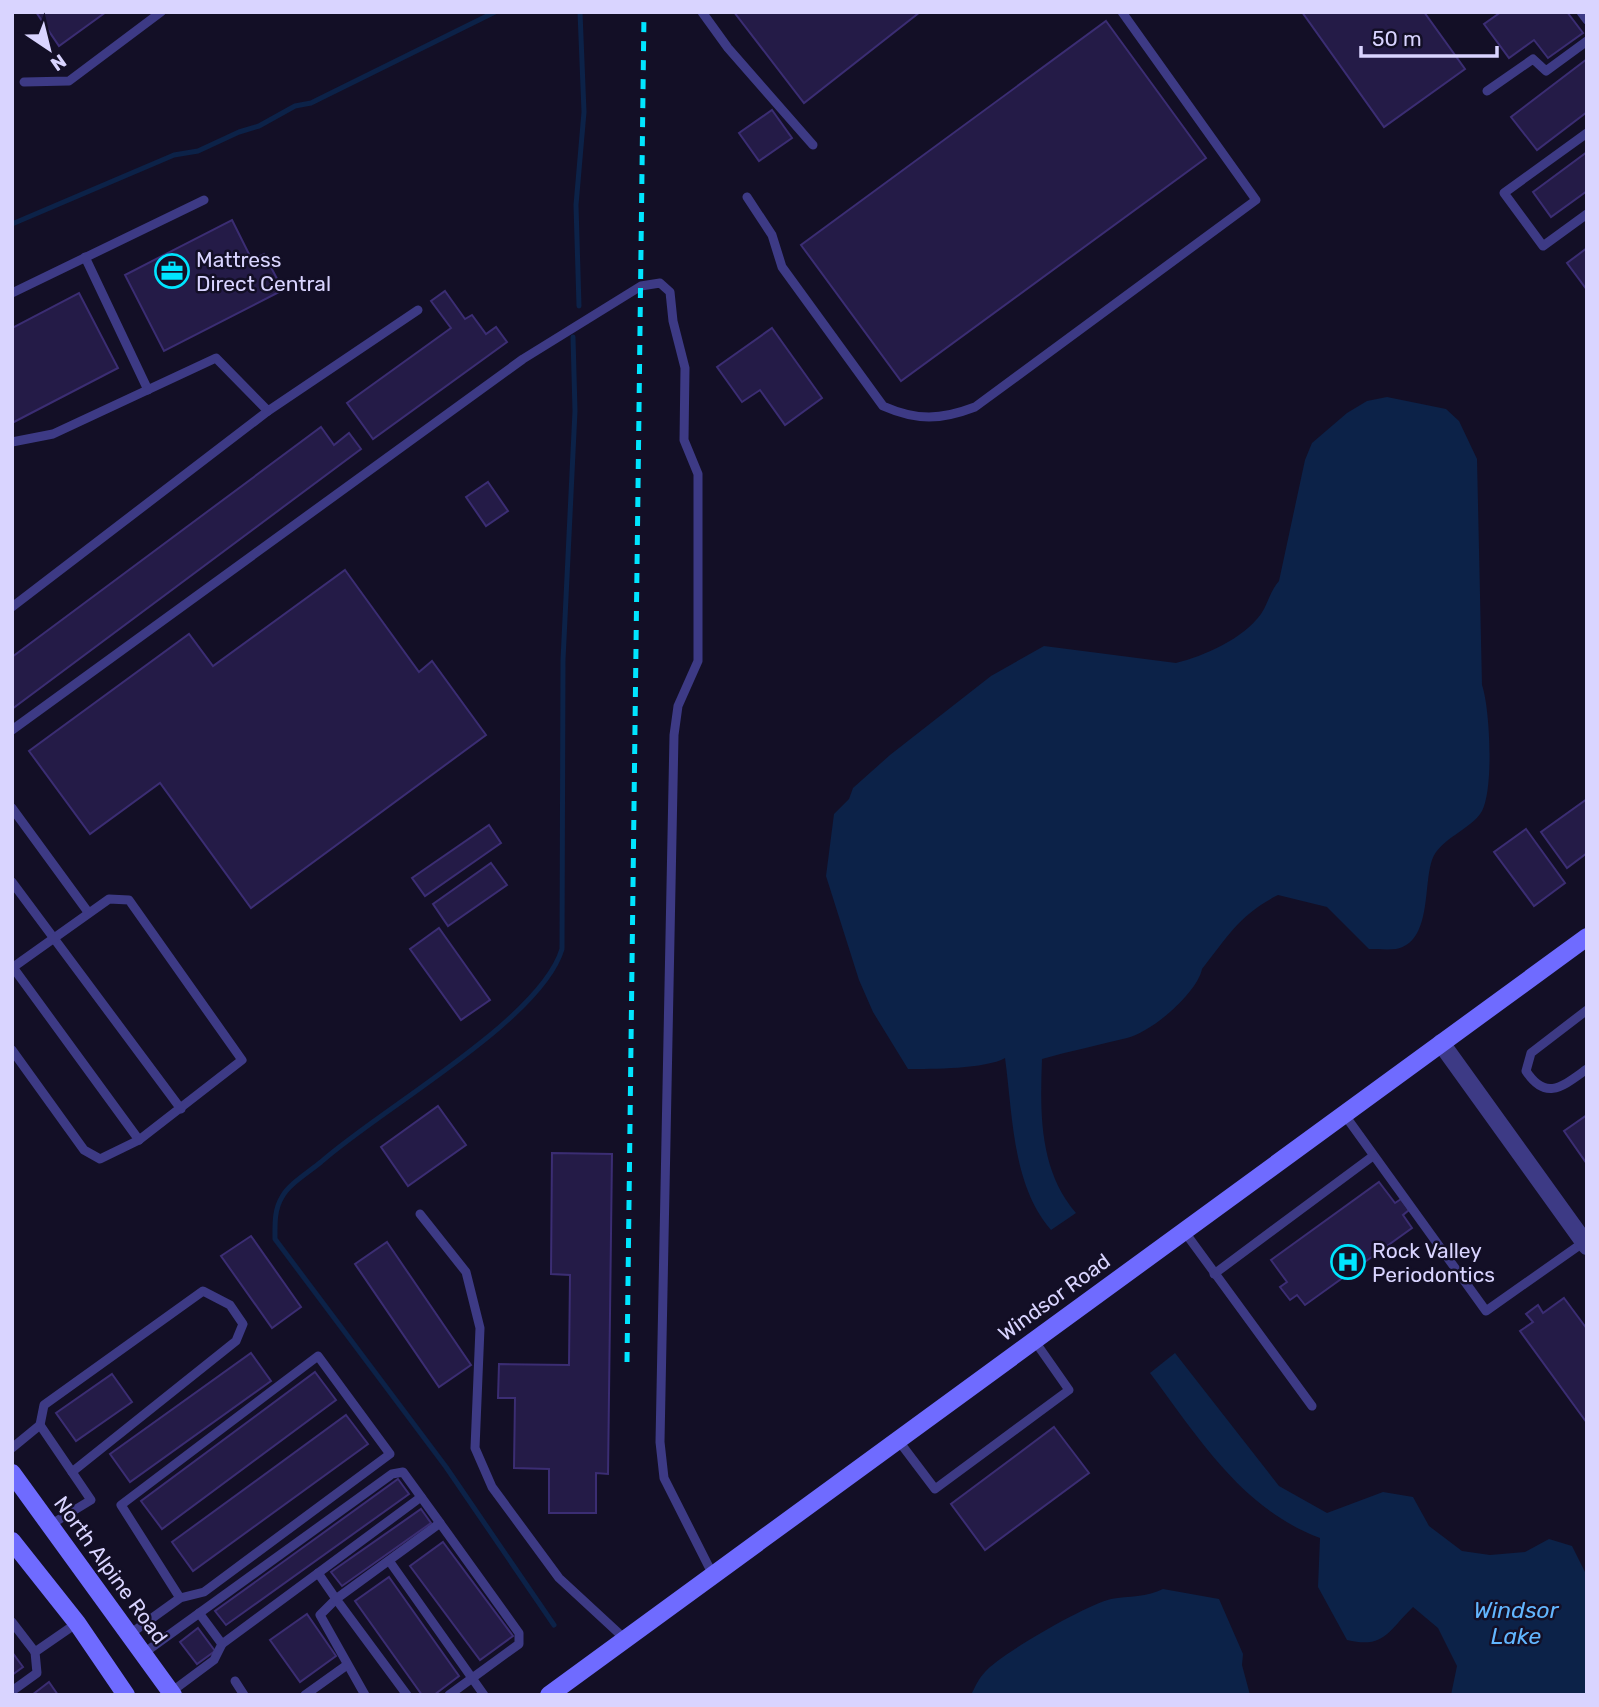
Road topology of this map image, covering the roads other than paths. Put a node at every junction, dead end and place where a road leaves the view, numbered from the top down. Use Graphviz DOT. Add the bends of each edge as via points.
graph roads {
  1 [pos="161,12"];
  2 [pos="702,12"];
  3 [pos="1122,12"];
  4 [pos="1581,12"];
  5 [pos="1587,20"];
  6 [pos="1587,41"];
  7 [pos="24,82"];
  8 [pos="1487,91"];
  9 [pos="1587,133"];
  10 [pos="813,145"];
  11 [pos="747,197"];
  12 [pos="204,200"];
  13 [pos="1587,214"];
  14 [pos="85,257"];
  15 [pos="12,293"];
  16 [pos="418,310"];
  17 [pos="148,390"];
  18 [pos="268,411"];
  19 [pos="12,442"];
  20 [pos="12,607"];
  21 [pos="12,730"];
  22 [pos="12,808"];
  23 [pos="12,882"];
  24 [pos="88,912"];
  25 [pos="54,937"];
  26 [pos="1587,937"];
  27 [pos="13,967"];
  28 [pos="1587,1010"];
  29 [pos="1441,1043"];
  30 [pos="12,1050"];
  31 [pos="1587,1069"];
  32 [pos="181,1109"];
  33 [pos="1344,1114"];
  34 [pos="139,1140"];
  35 [pos="1373,1156"];
  36 [pos="420,1214"];
  37 [pos="1184,1231"];
  38 [pos="1586,1244"];
  39 [pos="1214,1274"];
  40 [pos="1034,1340"];
  41 [pos="1312,1406"];
  42 [pos="40,1425"];
  43 [pos="898,1440"];
  44 [pos="12,1448"];
  45 [pos="72,1472"];
  46 [pos="12,1473"];
  47 [pos="421,1497"];
  48 [pos="440,1523"];
  49 [pos="50,1525"];
  50 [pos="12,1541"];
  51 [pos="390,1562"];
  52 [pos="318,1573"];
  53 [pos="713,1575"];
  54 [pos="180,1598"];
  55 [pos="336,1599"];
  56 [pos="199,1613"];
  57 [pos="12,1622"];
  58 [pos="76,1623"];
  59 [pos="130,1634"];
  60 [pos="625,1639"];
  61 [pos="222,1644"];
  62 [pos="35,1653"];
  63 [pos="144,1653"];
  64 [pos="347,1665"];
  65 [pos="472,1678"];
  66 [pos="235,1681"];
  67 [pos="12,1690"];
  68 [pos="172,1693"];
  69 [pos="125,1695"];
  70 [pos="244,1695"];
  71 [pos="305,1695"];
  72 [pos="365,1695"];
  73 [pos="407,1695"];
  74 [pos="449,1695"];
  75 [pos="484,1695"];
  76 [pos="549,1695"];
  1 -- 7 [label="lane" via="69,81"];
  2 -- 10 [label="lane"];
  3 -- 11 [label="lane" via="1255,200 975,407 949,417 925,419 883,406 782,267 772,235"];
  4 -- 5 [label="lane"];
  6 -- 8 [label="lane" via="1546,71 1533,59"];
  9 -- 13 [label="lane" via="1504,193 1543,246"];
  12 -- 14 [label="lane"];
  14 -- 15 [label="lane"];
  14 -- 17 [label="lane"];
  16 -- 18 [label="lane"];
  17 -- 18 [label="lane" via="216,358"];
  17 -- 19 [label="lane" via="53,434"];
  18 -- 20 [label="lane"];
  21 -- 53 [label="lane" via="523,359 641,285 666,286 685,368 684,440 698,474 698,661 678,706 674,735 660,1441 664,1478"];
  22 -- 24 [label="lane"];
  23 -- 25 [label="lane"];
  24 -- 25 [label="lane"];
  24 -- 32 [label="lane" via="109,899 129,900 242,1057 241,1063"];
  25 -- 27 [label="lane"];
  25 -- 32 [label="lane"];
  26 -- 29 [label="street, Windsor Road"];
  27 -- 34 [label="lane"];
  28 -- 31 [label="lane" via="1531,1053 1526,1071 1534,1083 1547,1090 1561,1087"];
  29 -- 33 [label="street, Windsor Road"];
  29 -- 38 [label="street"];
  30 -- 34 [label="lane" via="91,1156 108,1157"];
  32 -- 34 [label="lane"];
  33 -- 35 [label="lane"];
  33 -- 37 [label="street, Windsor Road"];
  35 -- 38 [label="lane" via="1486,1311"];
  35 -- 39 [label="lane"];
  36 -- 60 [label="lane" via="466,1272 480,1328 475,1448 492,1487 559,1578"];
  37 -- 39 [label="lane"];
  37 -- 40 [label="street, Windsor Road"];
  39 -- 41 [label="lane"];
  40 -- 43 [label="street, Windsor Road"];
  40 -- 43 [label="lane" via="1069,1390 936,1489"];
  42 -- 44 [label="lane"];
  42 -- 45 [label="lane"];
  42 -- 45 [label="lane" via="44,1405 203,1291 230,1306 243,1324 236,1341"];
  43 -- 53 [label="street, Windsor Road"];
  45 -- 49 [label="lane" via="91,1500"];
  46 -- 49 [label="street, North Alpine Road"];
  47 -- 48 [label="lane"];
  47 -- 52 [label="lane"];
  47 -- 56 [label="lane" via="402,1472 392,1474"];
  48 -- 51 [label="lane"];
  48 -- 65 [label="lane" via="519,1633 519,1644"];
  49 -- 59 [label="street, North Alpine Road"];
  50 -- 58 [label="street"];
  51 -- 55 [label="lane"];
  51 -- 65 [label="lane"];
  52 -- 55 [label="lane"];
  52 -- 61 [label="lane"];
  53 -- 60 [label="street, Windsor Road"];
  54 -- 54 [label="lane" via="121,1505 318,1356 390,1454 204,1592"];
  54 -- 59 [label="lane"];
  55 -- 64 [label="lane" via="320,1615"];
  55 -- 73 [label="lane"];
  56 -- 61 [label="lane"];
  56 -- 63 [label="lane"];
  57 -- 62 [label="lane"];
  58 -- 62 [label="lane"];
  58 -- 69 [label="street"];
  59 -- 63 [label="street, North Alpine Road"];
  60 -- 76 [label="street, Windsor Road"];
  61 -- 68 [label="lane" via="214,1660"];
  62 -- 67 [label="lane" via="37,1673"];
  63 -- 68 [label="street, North Alpine Road"];
  64 -- 71 [label="lane"];
  64 -- 72 [label="lane"];
  65 -- 74 [label="lane"];
  65 -- 75 [label="lane"];
  66 -- 70 [label="lane"];
}
